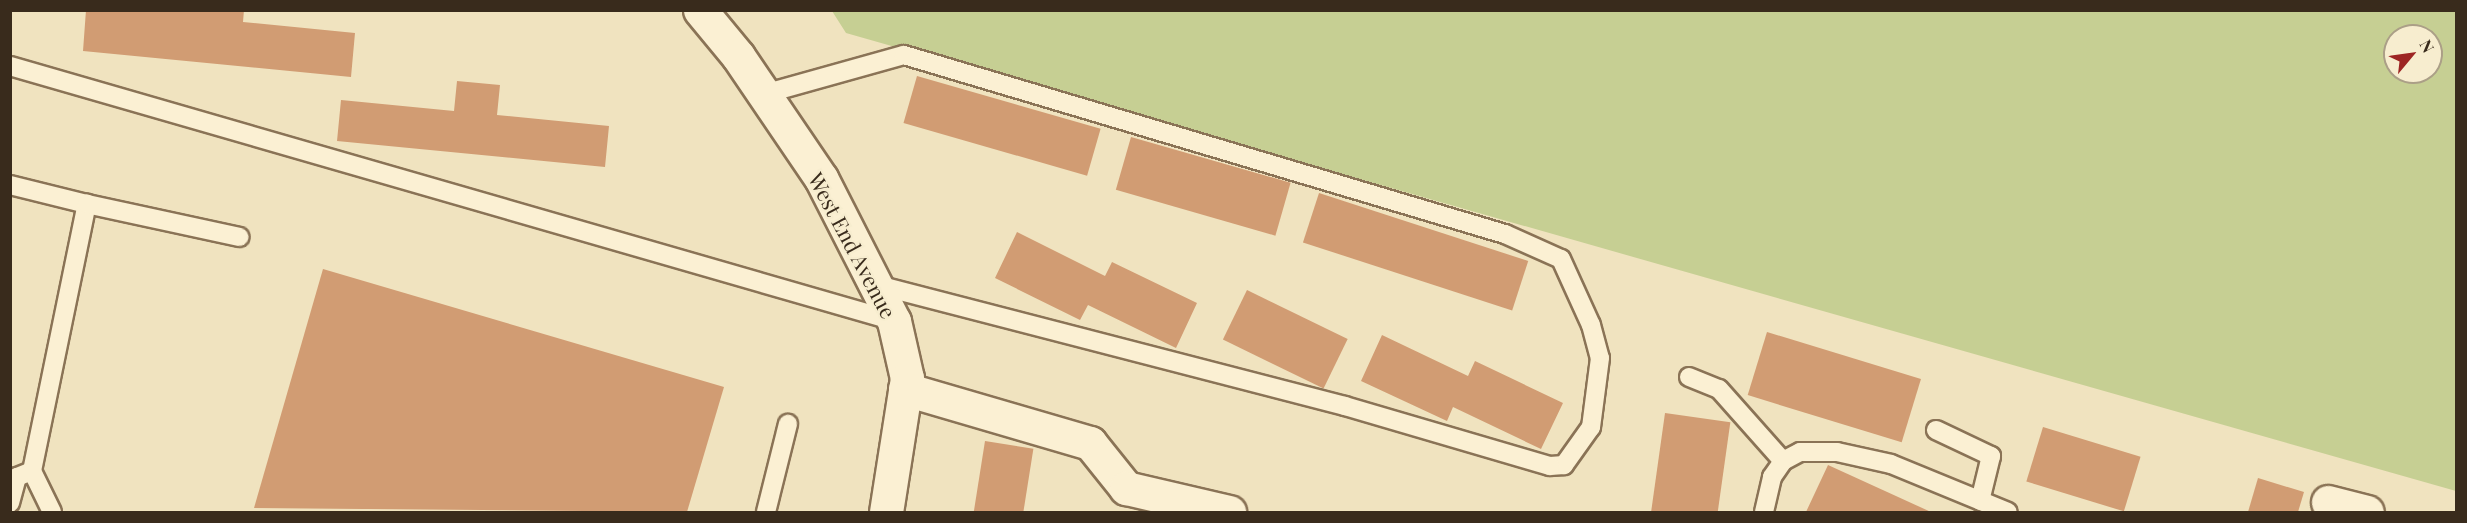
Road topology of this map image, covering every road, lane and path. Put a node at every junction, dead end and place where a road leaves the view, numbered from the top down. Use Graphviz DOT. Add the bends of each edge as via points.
graph roads {
  1 [pos="700,10"];
  2 [pos="10,66"];
  3 [pos="764,94"];
  4 [pos="10,185"];
  5 [pos="87,204"];
  6 [pos="239,237"];
  7 [pos="876,285"];
  8 [pos="894,321"];
  9 [pos="1689,377"];
  10 [pos="905,389"];
  11 [pos="788,424"];
  12 [pos="1936,430"];
  13 [pos="1783,461"];
  14 [pos="32,471"];
  15 [pos="1980,501"];
  16 [pos="2328,502"];
  17 [pos="10,503"];
  18 [pos="52,513"];
  19 [pos="766,513"];
  20 [pos="886,513"];
  21 [pos="1229,513"];
  22 [pos="1764,513"];
  23 [pos="2008,513"];
  24 [pos="2367,513"];
  1 -- 3 [label="street, West End Avenue"];
  2 -- 8 [label="lane"];
  3 -- 7 [label="street, West End Avenue" via="820,178"];
  3 -- 7 [label="lane" via="904,55 1505,234 1561,259 1591,325 1600,358 1591,427 1564,465 1550,466 1345,406"];
  4 -- 5 [label="lane"];
  5 -- 6 [label="lane"];
  5 -- 14 [label="lane"];
  7 -- 8 [label="street, West End Avenue"];
  8 -- 10 [label="street, West End Avenue"];
  9 -- 13 [label="lane" via="1719,389"];
  10 -- 20 [label="street, West End Avenue"];
  10 -- 21 [label="street" via="1090,443 1126,488"];
  11 -- 19 [label="lane"];
  12 -- 15 [label="lane" via="1990,456"];
  13 -- 15 [label="lane" via="1800,452 1837,452 1891,464"];
  13 -- 22 [label="lane" via="1772,477"];
  14 -- 17 [label="lane" via="17,477"];
  14 -- 18 [label="lane"];
  15 -- 23 [label="lane"];
  16 -- 24 [label="street"];
}
